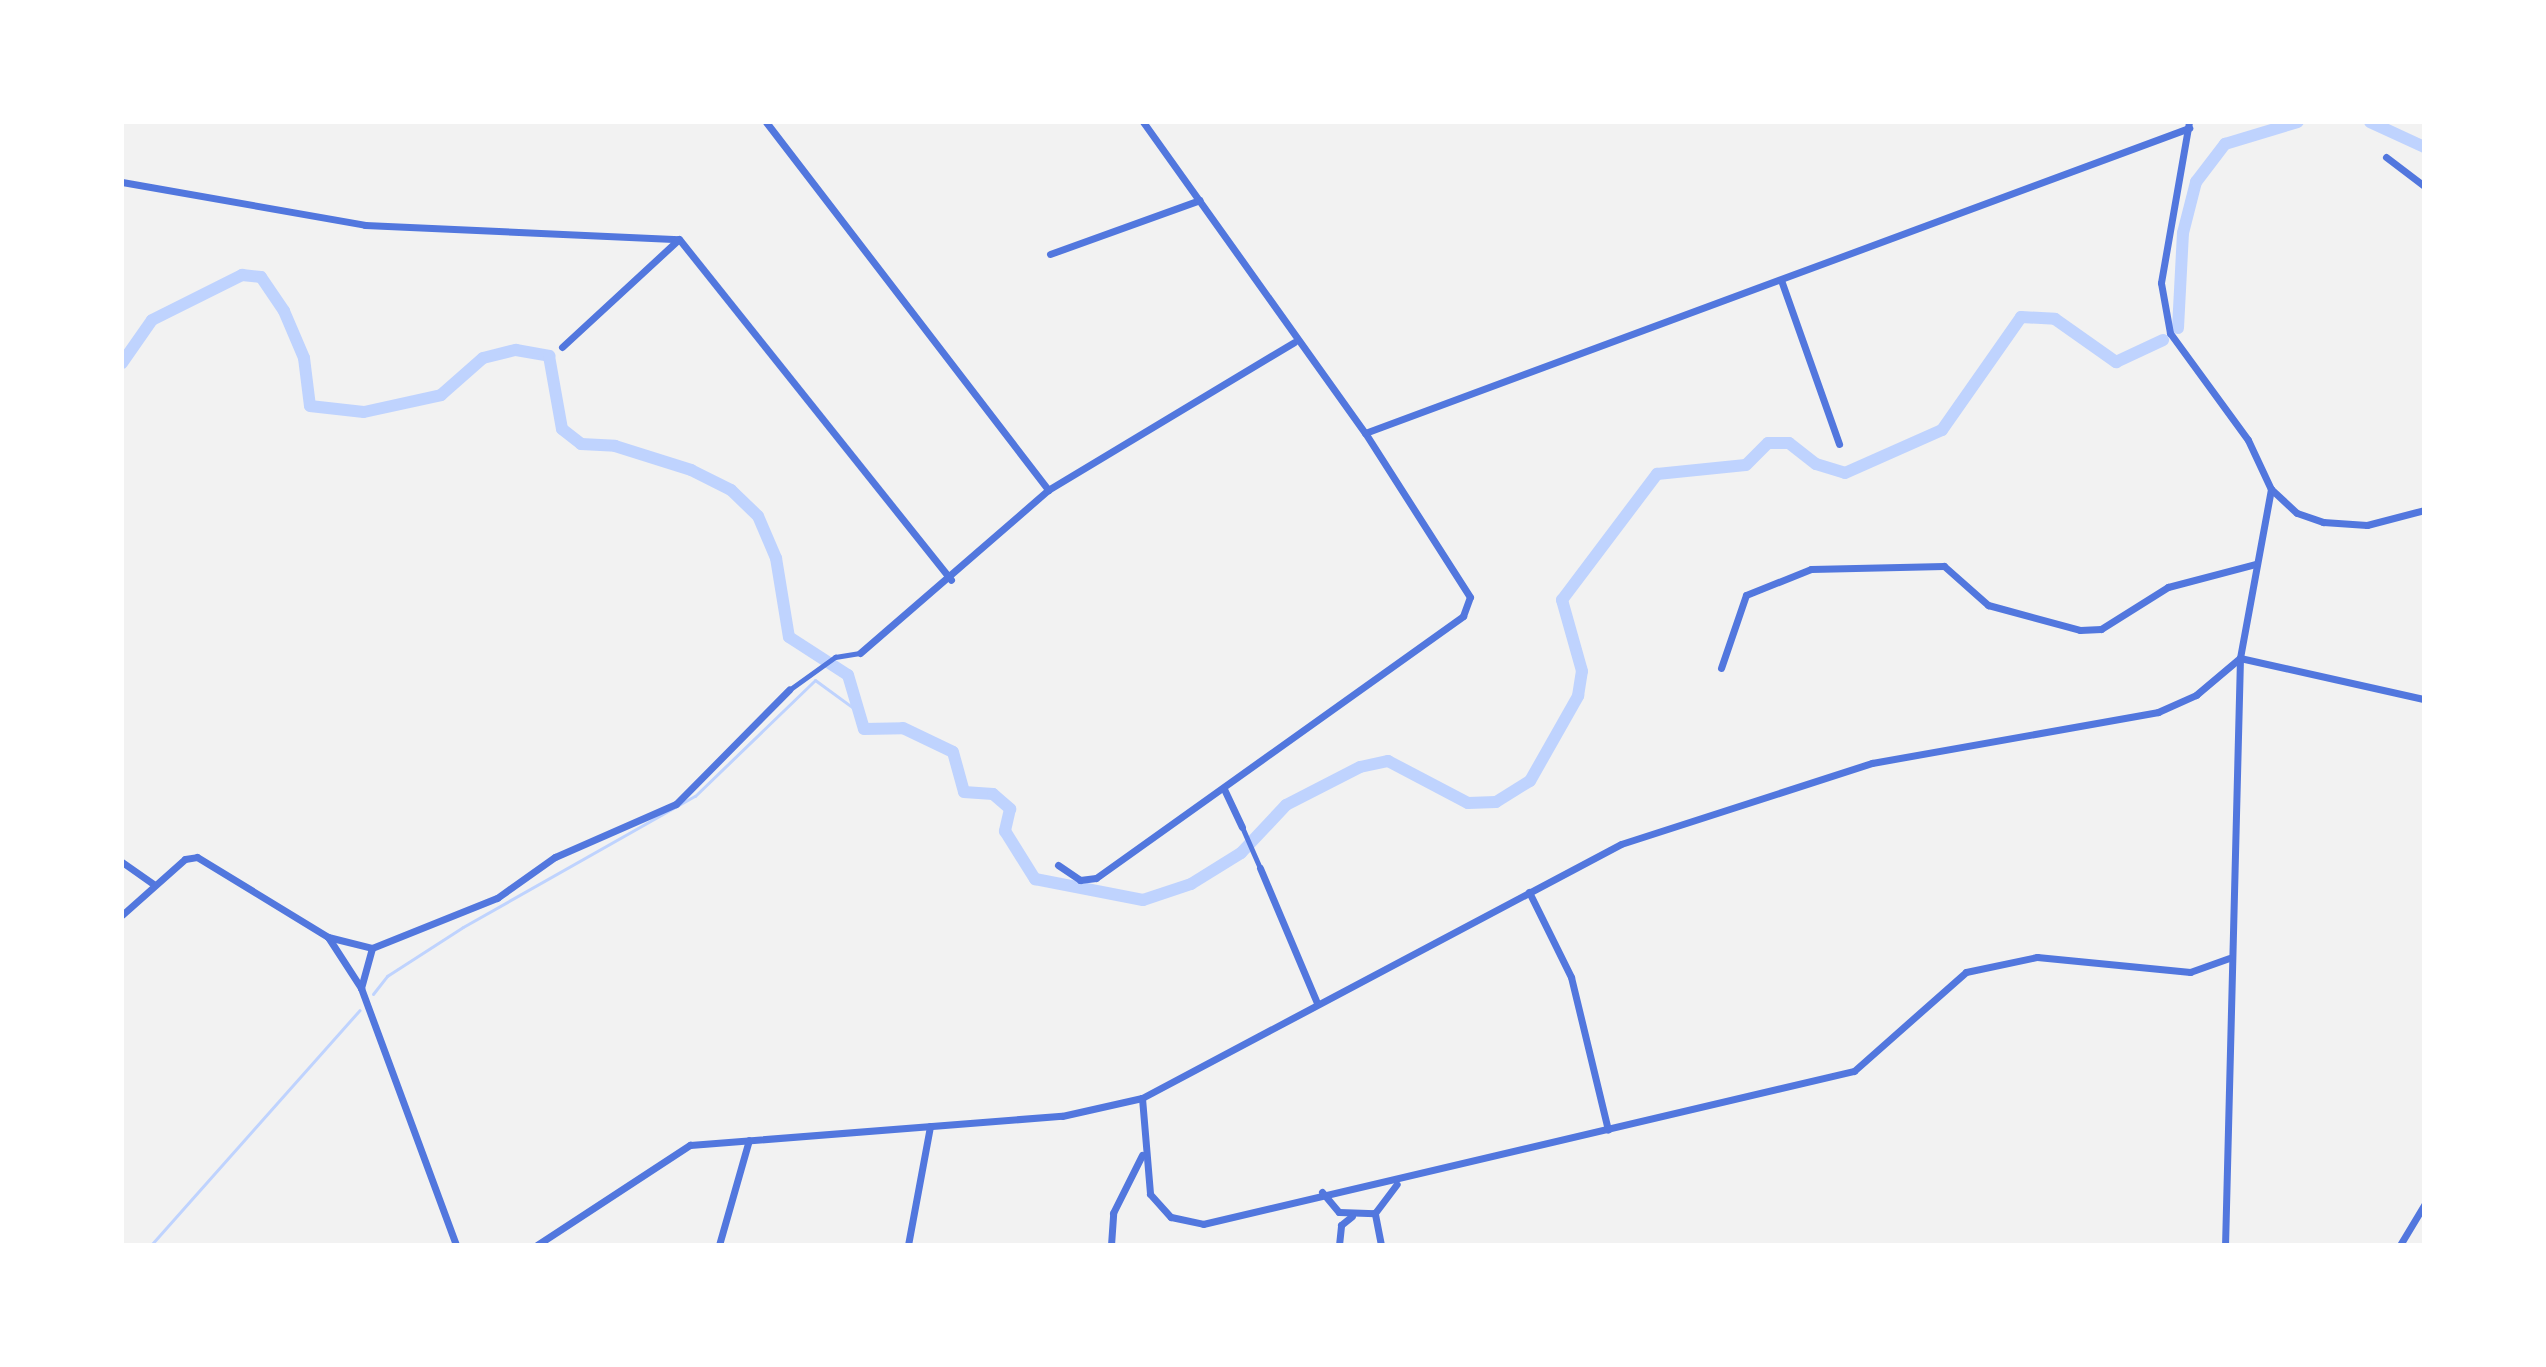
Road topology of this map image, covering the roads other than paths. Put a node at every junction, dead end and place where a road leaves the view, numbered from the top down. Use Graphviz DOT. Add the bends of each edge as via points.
graph roads {
  1 [pos="766,122"];
  2 [pos="1143,122"];
  3 [pos="2189,125"];
  4 [pos="2386,157"];
  5 [pos="122,182"];
  6 [pos="2424,186"];
  7 [pos="1200,200"];
  8 [pos="679,239"];
  9 [pos="1050,254"];
  10 [pos="1781,280"];
  11 [pos="1294,342"];
  12 [pos="562,347"];
  13 [pos="1365,433"];
  14 [pos="1839,444"];
  15 [pos="2271,489"];
  16 [pos="1048,490"];
  17 [pos="2424,510"];
  18 [pos="2255,564"];
  19 [pos="951,580"];
  20 [pos="860,653"];
  21 [pos="2240,658"];
  22 [pos="1721,668"];
  23 [pos="789,690"];
  24 [pos="2424,699"];
  25 [pos="1224,789"];
  26 [pos="1242,827"];
  27 [pos="122,862"];
  28 [pos="1058,865"];
  29 [pos="1260,868"];
  30 [pos="153,884"];
  31 [pos="1529,892"];
  32 [pos="122,915"];
  33 [pos="328,937"];
  34 [pos="372,948"];
  35 [pos="2229,958"];
  36 [pos="361,988"];
  37 [pos="1317,1003"];
  38 [pos="1142,1098"];
  39 [pos="930,1126"];
  40 [pos="1608,1130"];
  41 [pos="749,1140"];
  42 [pos="1142,1155"];
  43 [pos="1397,1184"];
  44 [pos="1322,1192"];
  45 [pos="2424,1205"];
  46 [pos="1375,1213"];
  47 [pos="1352,1216"];
  48 [pos="456,1245"];
  49 [pos="537,1245"];
  50 [pos="719,1245"];
  51 [pos="908,1245"];
  52 [pos="1111,1245"];
  53 [pos="1339,1245"];
  54 [pos="1381,1245"];
  55 [pos="2225,1245"];
  56 [pos="2400,1245"];
  1 -- 16 [label="street"];
  2 -- 7 [label="street"];
  3 -- 10 [label="street"];
  3 -- 15 [label="street" via="2161,283 2170,333 2248,440"];
  4 -- 6 [label="street"];
  5 -- 8 [label="street" via="365,225"];
  7 -- 9 [label="street"];
  7 -- 11 [label="street"];
  8 -- 12 [label="street"];
  8 -- 19 [label="street"];
  10 -- 13 [label="street"];
  10 -- 14 [label="street"];
  11 -- 13 [label="street"];
  11 -- 16 [label="street"];
  13 -- 25 [label="street" via="1470,597 1463,616"];
  15 -- 17 [label="street" via="2297,513 2323,522 2367,525"];
  15 -- 18 [label="street"];
  16 -- 19 [label="street"];
  18 -- 21 [label="street"];
  18 -- 22 [label="street" via="2168,587 2101,629 2080,630 1988,605 1944,566 1811,569 1746,595"];
  19 -- 20 [label="street"];
  20 -- 23 [label="street" via="835,657"];
  21 -- 24 [label="street"];
  21 -- 31 [label="street" via="2196,695 2158,712 1872,763 1621,844"];
  21 -- 35 [label="street"];
  23 -- 34 [label="street" via="676,804 555,857 497,898"];
  25 -- 26 [label="street"];
  25 -- 28 [label="street" via="1096,878 1080,880"];
  26 -- 29 [label="street"];
  27 -- 30 [label="street"];
  29 -- 37 [label="street"];
  30 -- 32 [label="street"];
  30 -- 33 [label="street" via="185,859 215,862 270,908"];
  31 -- 37 [label="street"];
  31 -- 40 [label="street" via="1571,977"];
  33 -- 34 [label="street"];
  33 -- 36 [label="street"];
  34 -- 36 [label="street"];
  35 -- 40 [label="street" via="2190,972 2037,957 1966,972 1854,1071"];
  35 -- 55 [label="street"];
  36 -- 48 [label="street"];
  37 -- 38 [label="street"];
  38 -- 39 [label="street" via="1062,1116"];
  38 -- 42 [label="street"];
  39 -- 41 [label="street"];
  39 -- 51 [label="street"];
  40 -- 43 [label="street"];
  41 -- 49 [label="street" via="690,1145"];
  41 -- 50 [label="street"];
  42 -- 44 [label="street" via="1150,1194 1171,1217 1203,1224"];
  42 -- 52 [label="street" via="1113,1213"];
  43 -- 44 [label="street"];
  43 -- 46 [label="street"];
  44 -- 47 [label="street"];
  45 -- 56 [label="street"];
  46 -- 47 [label="street"];
  46 -- 54 [label="street"];
  47 -- 53 [label="street" via="1341,1225"];
}
